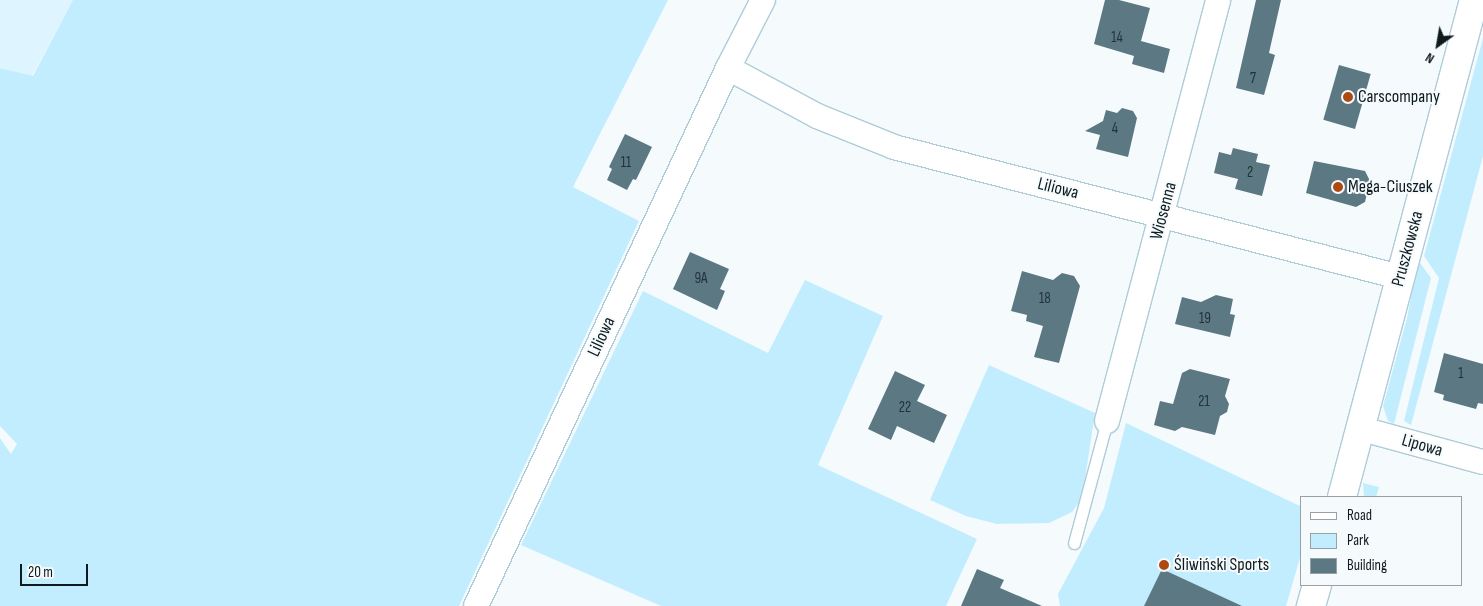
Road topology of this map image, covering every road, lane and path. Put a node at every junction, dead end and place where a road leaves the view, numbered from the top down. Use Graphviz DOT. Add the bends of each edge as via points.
graph roads {
  1 [pos="763,0"];
  2 [pos="1218,0"];
  3 [pos="1474,0"];
  4 [pos="728,68"];
  5 [pos="1163,216"];
  6 [pos="1400,277"];
  7 [pos="1107,421"];
  8 [pos="1362,429"];
  9 [pos="1483,462"];
  10 [pos="1342,496"];
  11 [pos="1074,543"];
  12 [pos="1317,586"];
  13 [pos="476,606"];
  14 [pos="1311,606"];
  1 -- 4 [label="street, Liliowa"];
  2 -- 5 [label="street, Wiosenna"];
  3 -- 6 [label="street, Pruszkowska"];
  4 -- 5 [label="street, Liliowa" via="817,116 894,147"];
  4 -- 13 [label="street, Liliowa"];
  5 -- 6 [label="street, Liliowa"];
  5 -- 7 [label="street, Wiosenna"];
  6 -- 8 [label="street, Pruszkowska"];
  7 -- 11 [label="lane"];
  8 -- 9 [label="street, Lipowa"];
  8 -- 10 [label="street, Pruszkowska"];
  12 -- 14 [label="street"];
}
